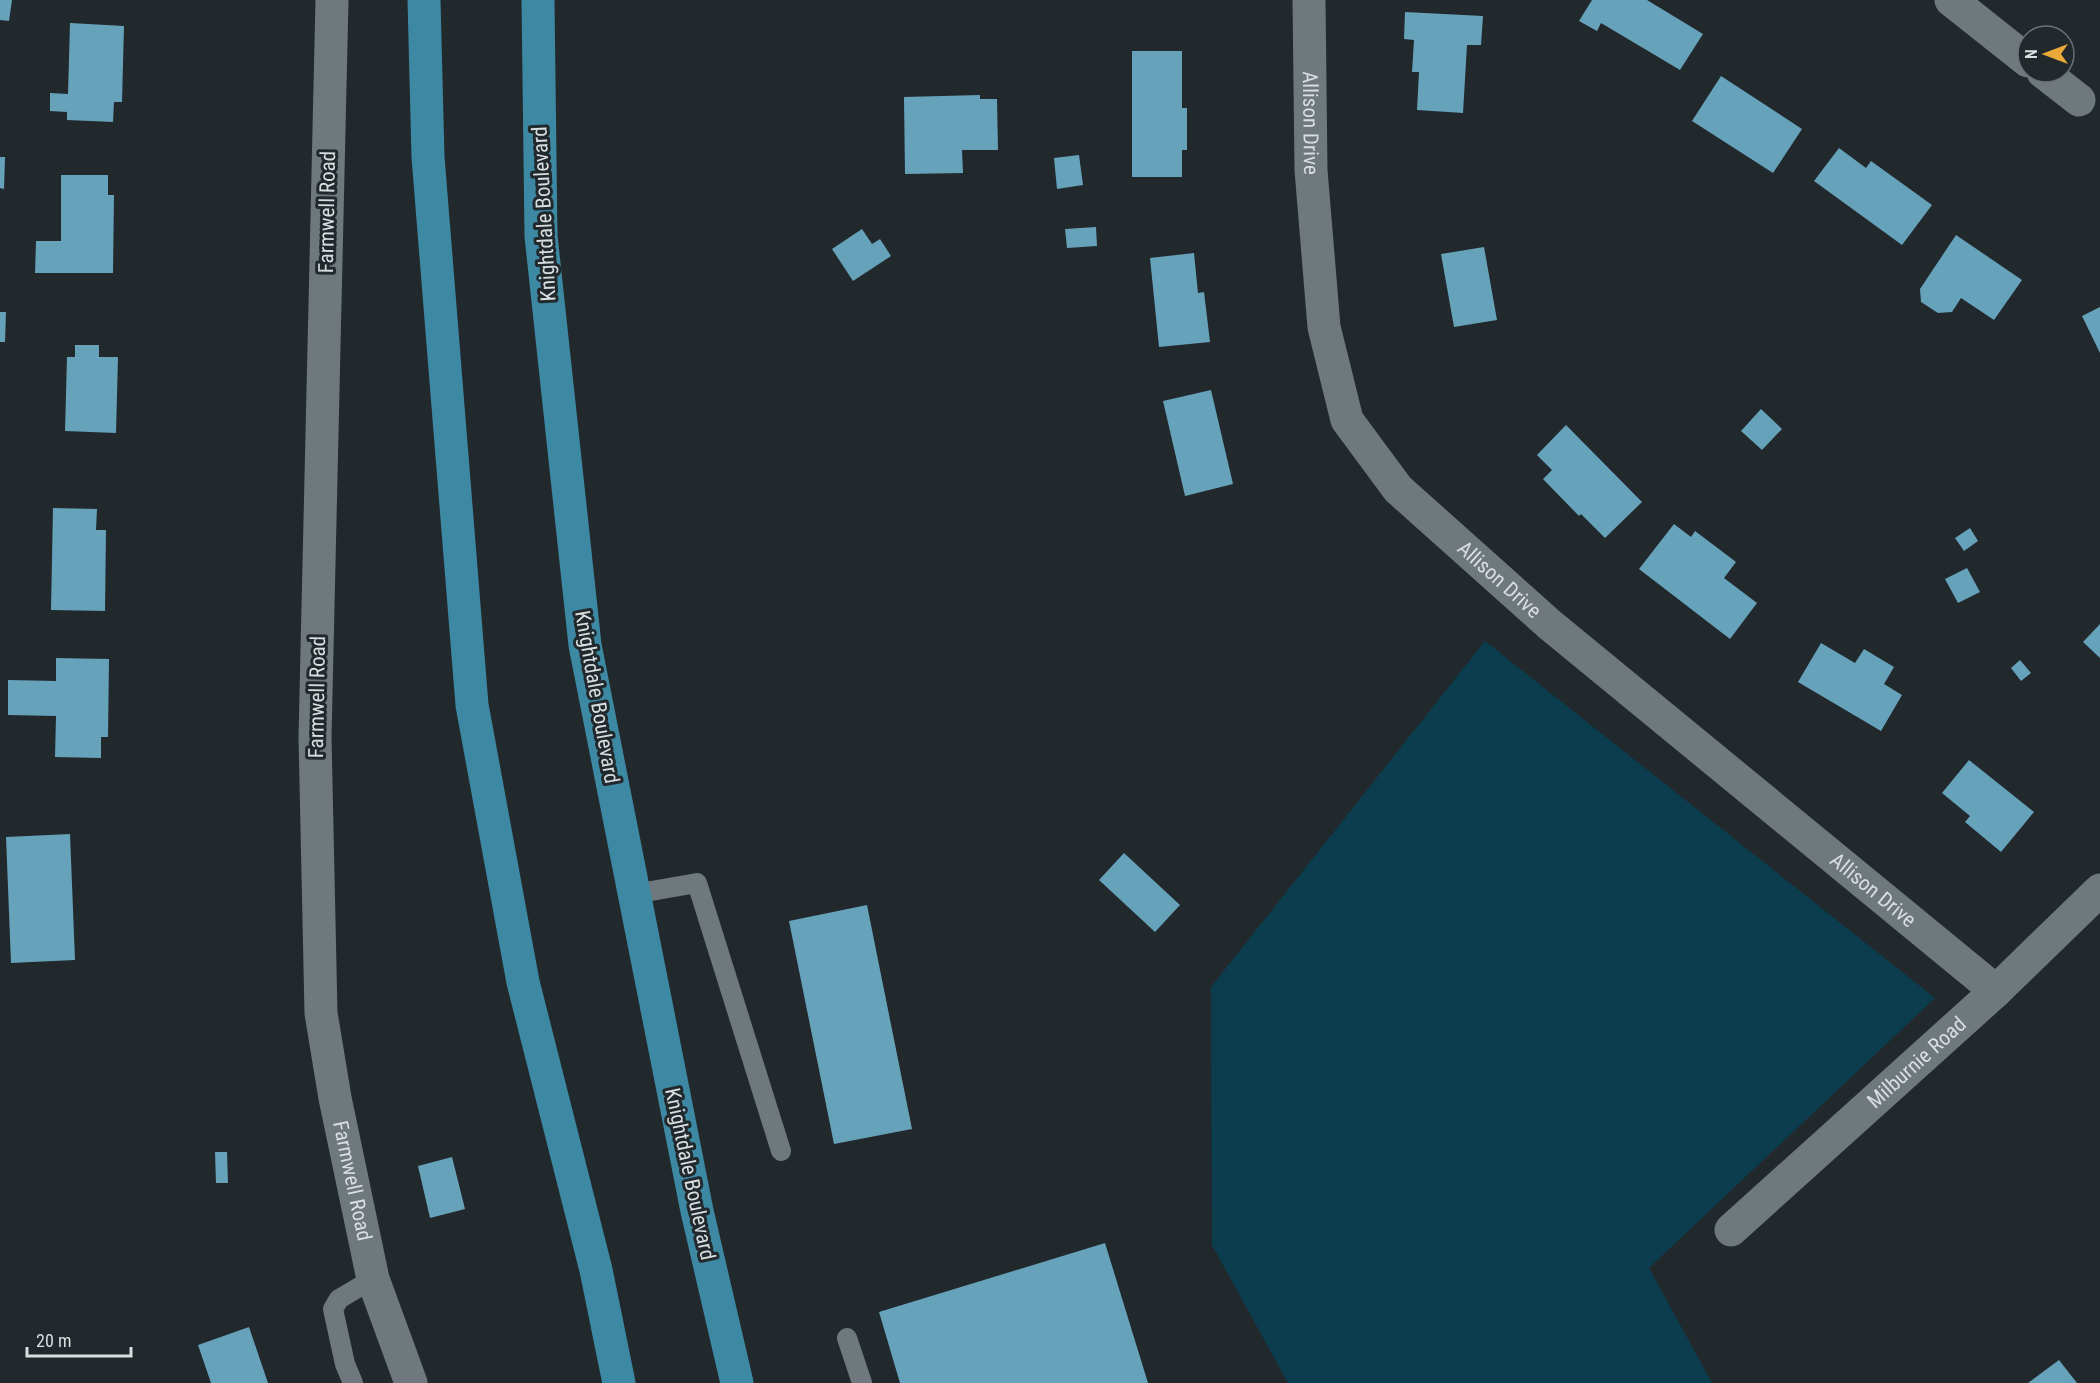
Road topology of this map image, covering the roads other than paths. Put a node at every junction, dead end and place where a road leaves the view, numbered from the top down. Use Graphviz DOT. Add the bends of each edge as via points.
graph roads {
  1 [pos="332,0"];
  2 [pos="424,0"];
  3 [pos="538,0"];
  4 [pos="1309,0"];
  5 [pos="1951,0"];
  6 [pos="2016,51"];
  7 [pos="2058,84"];
  8 [pos="2079,100"];
  9 [pos="2100,890"];
  10 [pos="634,894"];
  11 [pos="1996,991"];
  12 [pos="781,1151"];
  13 [pos="1731,1230"];
  14 [pos="373,1279"];
  15 [pos="847,1338"];
  16 [pos="353,1383"];
  17 [pos="411,1383"];
  18 [pos="620,1383"];
  19 [pos="737,1383"];
  20 [pos="862,1383"];
  1 -- 14 [label="street, Farmwell Road" via="315,737 321,1013"];
  2 -- 18 [label="main road" via="428,157 472,705 524,982"];
  3 -- 10 [label="main road, Knightdale Boulevard" via="541,236 583,633"];
  4 -- 11 [label="street, Allison Drive" via="1311,170 1324,327 1347,420 1398,489 1549,624"];
  5 -- 6 [label="street"];
  7 -- 8 [label="street"];
  9 -- 11 [label="street, Milburnie Road"];
  10 -- 12 [label="lane" via="697,883"];
  10 -- 19 [label="main road, Knightdale Boulevard" via="697,1211"];
  11 -- 13 [label="street, Milburnie Road"];
  14 -- 16 [label="lane" via="339,1299 333,1309"];
  14 -- 17 [label="street, Farmwell Road"];
  15 -- 20 [label="lane"];
}
